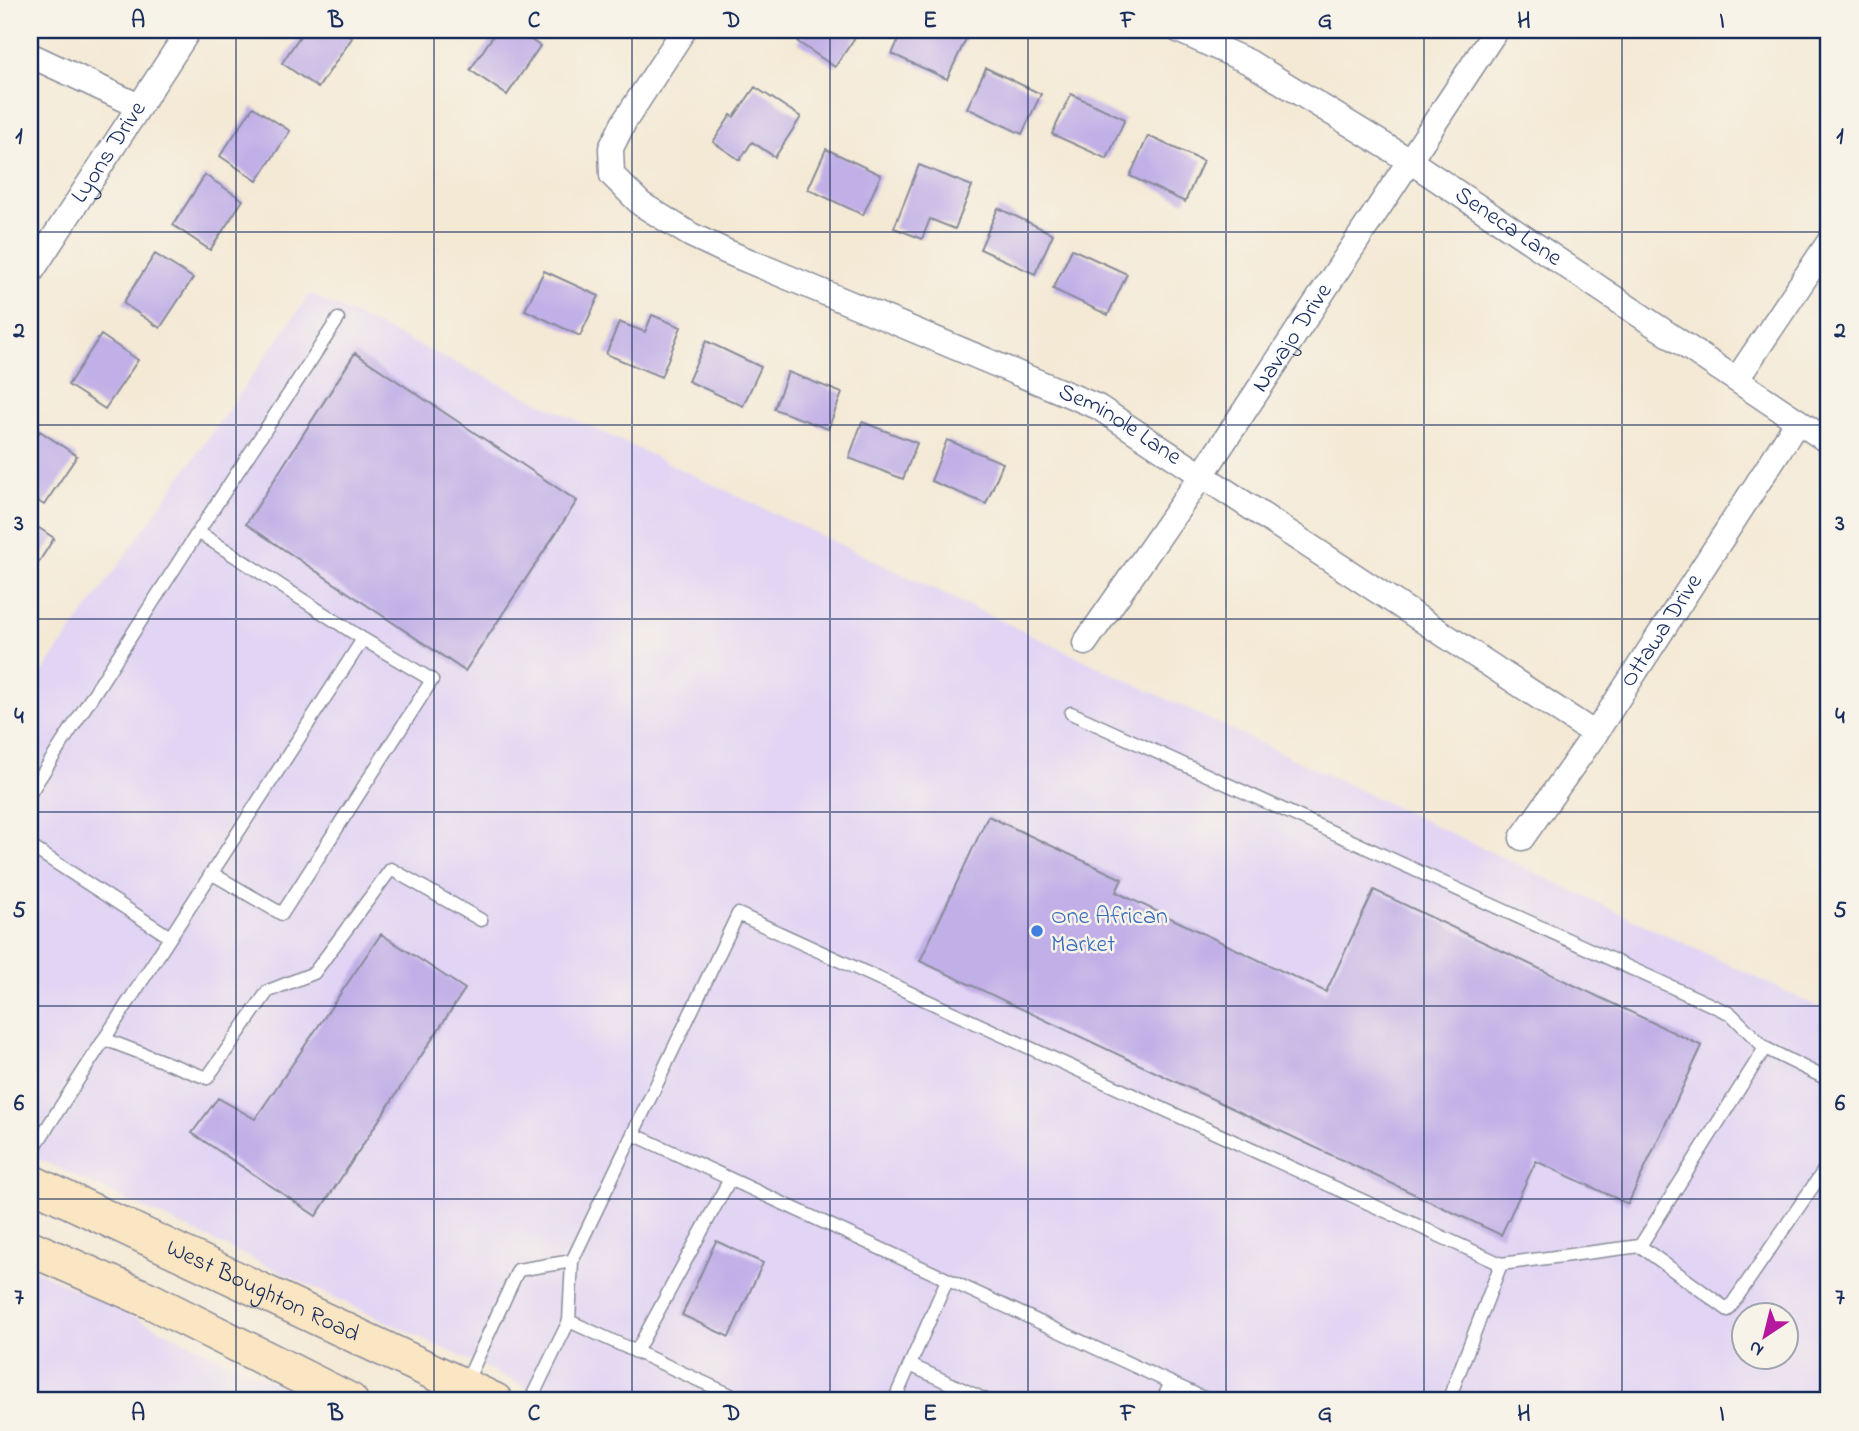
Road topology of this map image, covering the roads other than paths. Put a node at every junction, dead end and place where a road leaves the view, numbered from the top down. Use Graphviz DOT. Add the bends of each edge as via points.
graph roads {
  1 [pos="189,30"];
  2 [pos="684,30"];
  3 [pos="1178,30"];
  4 [pos="1496,30"];
  5 [pos="30,55"];
  6 [pos="139,106"];
  7 [pos="1410,161"];
  8 [pos="1829,242"];
  9 [pos="30,274"];
  10 [pos="338,320"];
  11 [pos="1737,379"];
  12 [pos="1798,421"];
  13 [pos="1829,442"];
  14 [pos="1202,475"];
  15 [pos="198,532"];
  16 [pos="363,639"];
  17 [pos="1085,643"];
  18 [pos="1072,713"];
  19 [pos="1595,734"];
  20 [pos="30,793"];
  21 [pos="1522,838"];
  22 [pos="30,846"];
  23 [pos="211,873"];
  24 [pos="481,920"];
  25 [pos="170,937"];
  26 [pos="104,1039"];
  27 [pos="1765,1048"];
  28 [pos="1829,1080"];
  29 [pos="633,1134"];
  30 [pos="30,1154"];
  31 [pos="1829,1163"];
  32 [pos="730,1179"];
  33 [pos="30,1181"];
  34 [pos="1640,1246"];
  35 [pos="30,1248"];
  36 [pos="572,1261"];
  37 [pos="1502,1264"];
  38 [pos="947,1280"];
  39 [pos="569,1321"];
  40 [pos="636,1352"];
  41 [pos="910,1365"];
  42 [pos="1171,1383"];
  43 [pos="480,1394"];
  44 [pos="350,1401"];
  45 [pos="530,1401"];
  46 [pos="744,1401"];
  47 [pos="894,1401"];
  48 [pos="988,1401"];
  49 [pos="1010,1401"];
  50 [pos="1020,1401"];
  51 [pos="1162,1401"];
  52 [pos="1210,1401"];
  53 [pos="1448,1401"];
  1 -- 6 [label="street, Lyons Drive"];
  2 -- 14 [label="street, Seminole Lane" via="611,148 612,175 641,204 751,262 1098,407"];
  3 -- 7 [label="street, Seneca Lane" via="1249,62"];
  4 -- 7 [label="street, Navajo Drive"];
  5 -- 6 [label="street"];
  6 -- 9 [label="street, Lyons Drive"];
  7 -- 11 [label="street, Seneca Lane"];
  7 -- 14 [label="street, Navajo Drive"];
  8 -- 11 [label="street"];
  10 -- 15 [label="lane"];
  11 -- 12 [label="street, Seneca Lane"];
  12 -- 13 [label="street, Seneca Lane"];
  12 -- 19 [label="street, Ottawa Drive"];
  14 -- 17 [label="street, Navajo Drive"];
  14 -- 19 [label="street, Seminole Lane"];
  15 -- 16 [label="lane"];
  15 -- 20 [label="lane"];
  16 -- 23 [label="lane"];
  16 -- 23 [label="lane" via="432,680 282,914"];
  18 -- 27 [label="lane" via="1731,1014"];
  19 -- 21 [label="street, Ottawa Drive"];
  22 -- 25 [label="lane"];
  23 -- 25 [label="lane"];
  24 -- 26 [label="lane" via="391,869 314,973 268,991 207,1078"];
  25 -- 26 [label="lane"];
  26 -- 30 [label="lane"];
  27 -- 28 [label="lane"];
  27 -- 34 [label="lane"];
  29 -- 32 [label="lane"];
  29 -- 36 [label="lane"];
  29 -- 37 [label="lane" via="738,914"];
  31 -- 34 [label="lane" via="1728,1310"];
  32 -- 38 [label="lane"];
  32 -- 40 [label="lane"];
  33 -- 43 [label="main road, West Boughton Road"];
  34 -- 37 [label="lane"];
  35 -- 44 [label="main road" via="150,1301"];
  36 -- 39 [label="lane"];
  36 -- 43 [label="lane" via="518,1270"];
  37 -- 53 [label="lane"];
  38 -- 41 [label="lane"];
  38 -- 42 [label="lane"];
  39 -- 40 [label="lane"];
  39 -- 45 [label="lane"];
  40 -- 46 [label="lane"];
  41 -- 47 [label="lane"];
  41 -- 48 [label="lane"];
  42 -- 51 [label="lane"];
  42 -- 52 [label="lane"];
  49 -- 50 [label="lane"];
}
